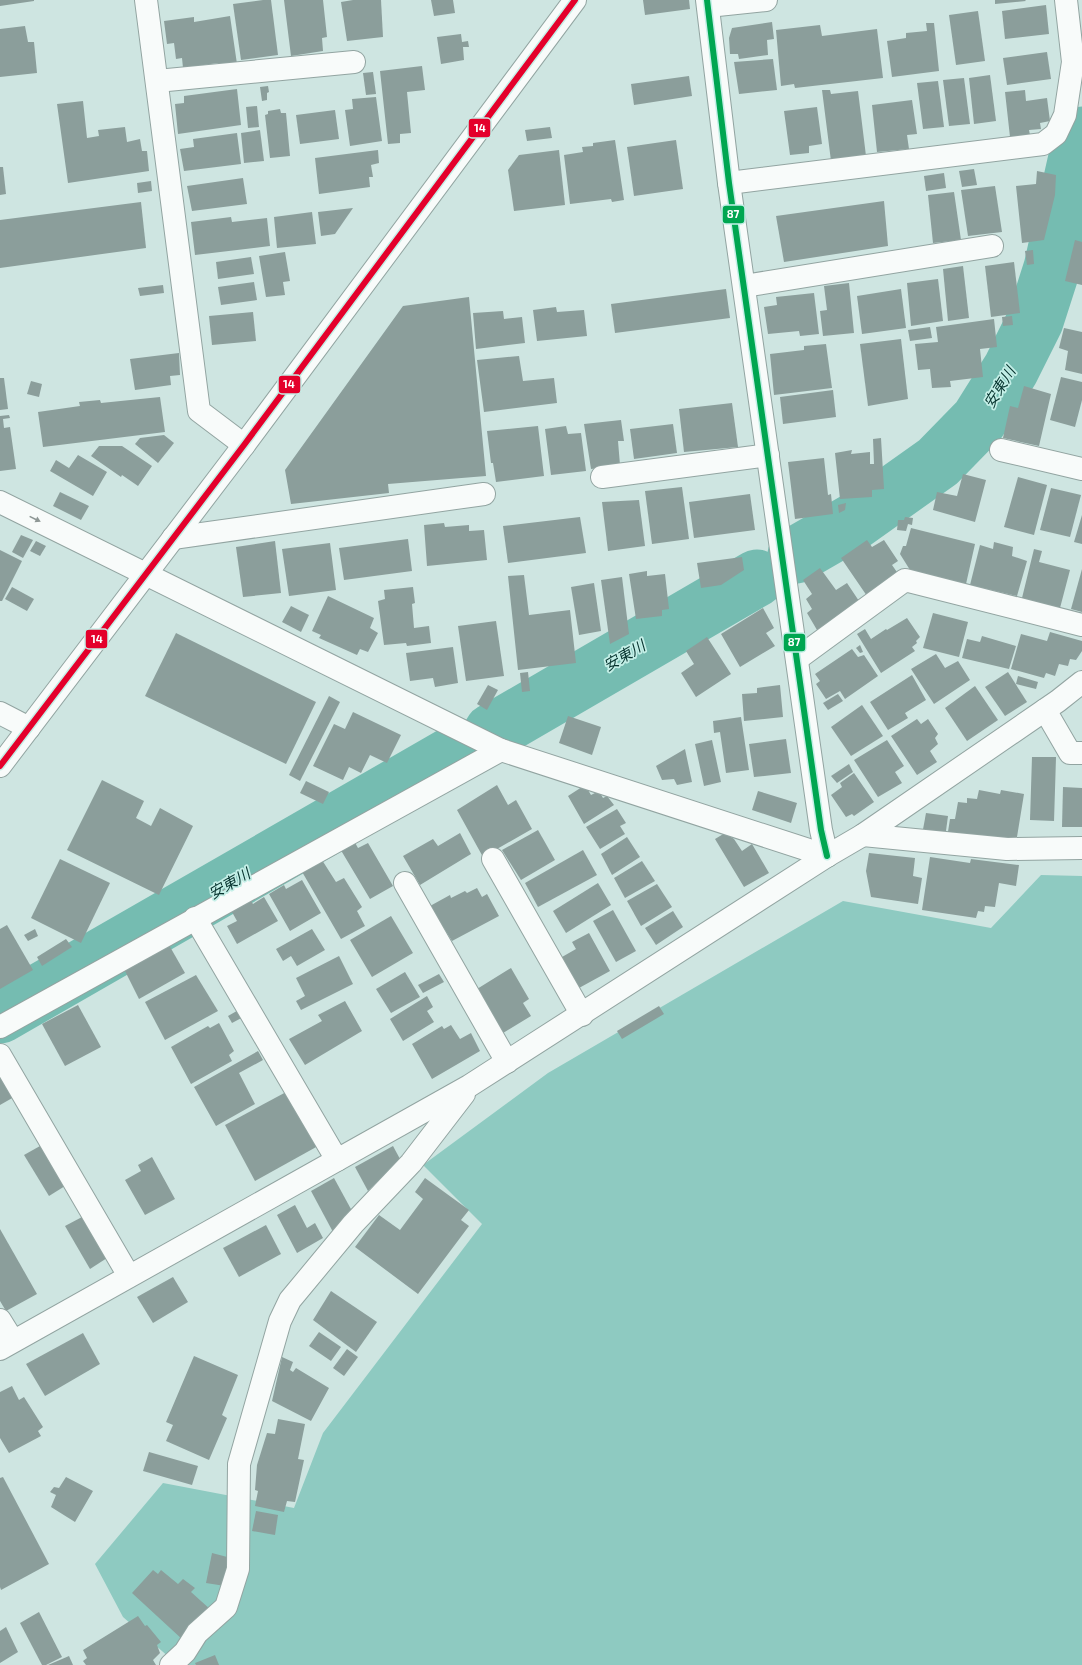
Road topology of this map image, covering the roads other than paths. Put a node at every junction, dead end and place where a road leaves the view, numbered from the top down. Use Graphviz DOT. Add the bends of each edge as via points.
graph roads {
  1 [pos="146,0"];
  2 [pos="575,0"];
  3 [pos="766,0"];
  4 [pos="1066,0"];
  5 [pos="708,3"];
  6 [pos="354,62"];
  7 [pos="157,81"];
  8 [pos="729,183"];
  9 [pos="992,246"];
  10 [pos="744,286"];
  11 [pos="244,445"];
  12 [pos="1001,450"];
  13 [pos="768,456"];
  14 [pos="1082,469"];
  15 [pos="602,477"];
  16 [pos="484,494"];
  17 [pos="0,502"];
  18 [pos="173,538"];
  19 [pos="146,574"];
  20 [pos="1082,625"];
  21 [pos="797,659"];
  22 [pos="1082,682"];
  23 [pos="1046,710"];
  24 [pos="0,713"];
  25 [pos="29,728"];
  26 [pos="501,750"];
  27 [pos="1082,753"];
  28 [pos="0,766"];
  29 [pos="863,835"];
  30 [pos="1082,848"];
  31 [pos="827,856"];
  32 [pos="493,859"];
  33 [pos="405,883"];
  34 [pos="195,918"];
  35 [pos="582,1015"];
  36 [pos="0,1027"];
  37 [pos="0,1055"];
  38 [pos="507,1062"];
  39 [pos="469,1086"];
  40 [pos="337,1160"];
  41 [pos="129,1276"];
  42 [pos="0,1320"];
  43 [pos="6,1345"];
  44 [pos="178,1662"];
  1 -- 7 [label="street"];
  2 -- 11 [label="street"];
  3 -- 5 [label="street"];
  4 -- 8 [label="street" via="1073,62 1065,115 1056,134 1043,144"];
  5 -- 8 [label="street"];
  6 -- 7 [label="street"];
  7 -- 11 [label="street" via="200,411"];
  8 -- 10 [label="street"];
  9 -- 10 [label="street"];
  10 -- 13 [label="street"];
  11 -- 18 [label="street"];
  12 -- 14 [label="street"];
  13 -- 15 [label="street"];
  13 -- 21 [label="street"];
  16 -- 18 [label="street"];
  17 -- 19 [label="street, one-way"];
  18 -- 19 [label="street"];
  19 -- 25 [label="street"];
  19 -- 26 [label="street"];
  20 -- 21 [label="street" via="905,580"];
  21 -- 31 [label="street" via="820,830"];
  22 -- 23 [label="street"];
  23 -- 27 [label="street" via="1070,752"];
  23 -- 29 [label="street"];
  24 -- 25 [label="street"];
  25 -- 28 [label="street"];
  26 -- 31 [label="street"];
  26 -- 34 [label="street"];
  29 -- 30 [label="street" via="1007,849"];
  29 -- 31 [label="street"];
  31 -- 35 [label="street"];
  32 -- 35 [label="street"];
  33 -- 38 [label="street"];
  34 -- 36 [label="street"];
  34 -- 40 [label="street"];
  35 -- 38 [label="street"];
  37 -- 41 [label="street"];
  38 -- 39 [label="street"];
  39 -- 40 [label="street"];
  39 -- 44 [label="street" via="411,1163 353,1224 290,1300 280,1321 239,1464 238,1569 226,1607 197,1633"];
  40 -- 41 [label="street"];
  41 -- 43 [label="street"];
  42 -- 43 [label="street"];
}
